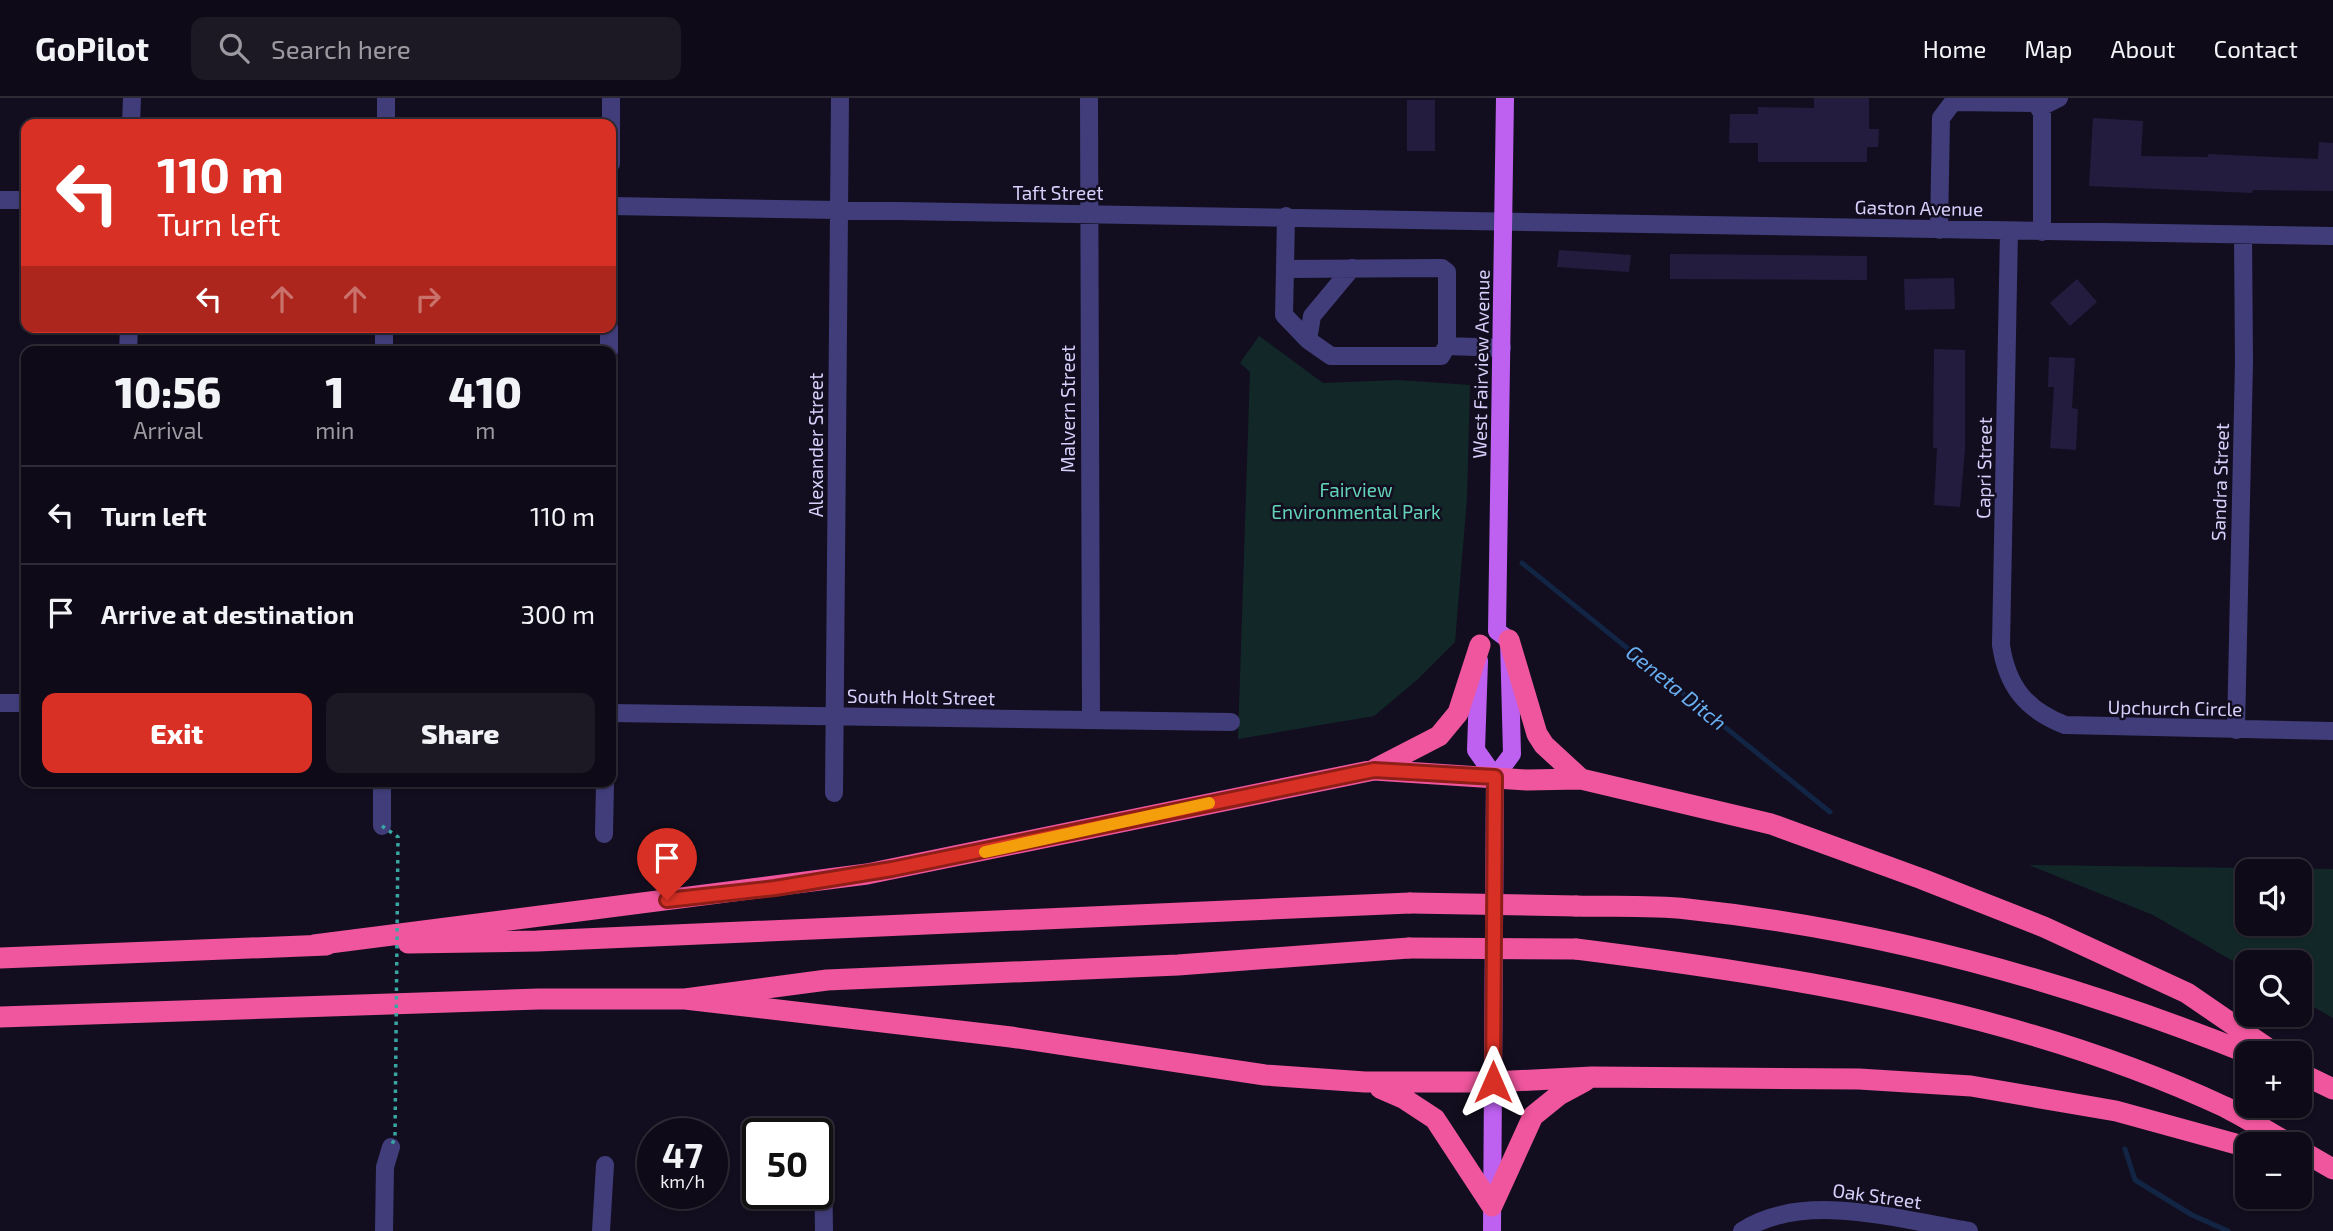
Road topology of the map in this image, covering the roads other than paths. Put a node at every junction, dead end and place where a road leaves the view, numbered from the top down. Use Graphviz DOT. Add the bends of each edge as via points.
graph roads {
  1 [pos="132,98"];
  2 [pos="386,98"];
  3 [pos="611,98"];
  4 [pos="840,98"];
  5 [pos="1089,98"];
  6 [pos="1505,98"];
  7 [pos="2059,98"];
  8 [pos="2039,108"];
  9 [pos="131,119"];
  10 [pos="386,119"];
  11 [pos="611,119"];
  12 [pos="0,200"];
  13 [pos="21,200"];
  14 [pos="616,206"];
  15 [pos="839,210"];
  16 [pos="1089,215"];
  17 [pos="1286,216"];
  18 [pos="1504,221"];
  19 [pos="1939,230"];
  20 [pos="2009,231"];
  21 [pos="2042,232"];
  22 [pos="2243,235"];
  23 [pos="2333,236"];
  24 [pos="1352,268"];
  25 [pos="1285,269"];
  26 [pos="1308,340"];
  27 [pos="1447,346"];
  28 [pos="1502,348"];
  29 [pos="1503,635"];
  30 [pos="1480,645"];
  31 [pos="2024,701"];
  32 [pos="0,703"];
  33 [pos="21,703"];
  34 [pos="616,713"];
  35 [pos="835,716"];
  36 [pos="1091,720"];
  37 [pos="1231,722"];
  38 [pos="2236,730"];
  39 [pos="2333,731"];
  40 [pos="1374,770"];
  41 [pos="1495,777"];
  42 [pos="1581,779"];
  43 [pos="382,787"];
  44 [pos="605,787"];
  45 [pos="834,793"];
  46 [pos="382,826"];
  47 [pos="604,834"];
  48 [pos="314,945"];
  49 [pos="0,958"];
  50 [pos="685,999"];
  51 [pos="0,1017"];
  52 [pos="2257,1041"];
  53 [pos="2235,1048"];
  54 [pos="1592,1077"];
  55 [pos="2312,1078"];
  56 [pos="1365,1082"];
  57 [pos="1493,1082"];
  58 [pos="2333,1089"];
  59 [pos="2269,1132"];
  60 [pos="2235,1144"];
  61 [pos="391,1147"];
  62 [pos="2312,1158"];
  63 [pos="605,1165"];
  64 [pos="2312,1165"];
  65 [pos="2333,1171"];
  66 [pos="1492,1206"];
  67 [pos="824,1209"];
  68 [pos="384,1231"];
  69 [pos="601,1231"];
  70 [pos="824,1231"];
  71 [pos="1492,1231"];
  72 [pos="1742,1231"];
  73 [pos="1969,1231"];
  1 -- 9 [label="street"];
  2 -- 10 [label="street"];
  3 -- 11 [label="street"];
  4 -- 15 [label="street, Alexander Street"];
  5 -- 16 [label="street, Malvern Street"];
  6 -- 18 [label="main road, West Fairview Avenue"];
  7 -- 8 [label="street"];
  8 -- 19 [label="street" via="2036,103 1953,103 1941,118"];
  8 -- 21 [label="street"];
  12 -- 13 [label="street"];
  14 -- 15 [label="street, Taft Street"];
  15 -- 16 [label="street, Taft Street"];
  15 -- 35 [label="street, Alexander Street"];
  16 -- 17 [label="street, Taft Street"];
  16 -- 36 [label="street, Malvern Street"];
  17 -- 18 [label="street, Taft Street"];
  17 -- 25 [label="street"];
  18 -- 19 [label="street, Gaston Avenue"];
  18 -- 28 [label="main road, West Fairview Avenue"];
  19 -- 20 [label="street, Gaston Avenue"];
  20 -- 21 [label="street, Gaston Avenue"];
  20 -- 31 [label="street, Capri Street" via="2001,645 2012,686"];
  21 -- 22 [label="street, Gaston Avenue"];
  22 -- 23 [label="street, Gaston Avenue"];
  22 -- 38 [label="street, Sandra Street"];
  24 -- 25 [label="street"];
  24 -- 26 [label="street" via="1312,316"];
  24 -- 27 [label="street" via="1442,268 1447,272"];
  25 -- 26 [label="street" via="1284,315"];
  26 -- 27 [label="street" via="1331,356 1441,356"];
  27 -- 28 [label="street"];
  28 -- 29 [label="main road, West Fairview Avenue"];
  29 -- 30 [label="main road"];
  29 -- 41 [label="main road, West Fairview Avenue" via="1512,754"];
  29 -- 42 [label="highway" via="1537,734"];
  30 -- 40 [label="highway" via="1458,713 1439,736"];
  30 -- 41 [label="main road" via="1476,750"];
  31 -- 38 [label="street, Upchurch Circle" via="2065,725"];
  32 -- 33 [label="street"];
  34 -- 35 [label="street, South Holt Street"];
  35 -- 36 [label="street, South Holt Street"];
  35 -- 45 [label="street, Alexander Street"];
  36 -- 37 [label="street, South Holt Street"];
  38 -- 39 [label="street, Upchurch Circle"];
  40 -- 41 [label="highway"];
  40 -- 48 [label="highway" via="867,874"];
  41 -- 42 [label="highway"];
  41 -- 57 [label="main road, West Fairview Avenue"];
  42 -- 52 [label="highway" via="1771,824 1983,903 2187,993"];
  43 -- 46 [label="street"];
  44 -- 47 [label="street"];
  48 -- 49 [label="highway"];
  48 -- 53 [label="highway, bridge" via="537,941 1410,903 1685,909 1791,923 2011,972 2113,1002"];
  50 -- 51 [label="highway"];
  50 -- 56 [label="highway" via="1011,1037 1265,1075"];
  50 -- 59 [label="highway, bridge" via="827,981 1178,965 1409,948 1576,949 1843,988 1951,1013 2138,1072 2226,1108"];
  54 -- 57 [label="highway"];
  54 -- 60 [label="highway" via="1859,1079 1971,1086 2116,1111"];
  54 -- 66 [label="highway" via="1559,1094 1533,1116"];
  55 -- 58 [label="highway"];
  56 -- 57 [label="highway"];
  56 -- 66 [label="highway" via="1403,1098 1435,1119"];
  57 -- 66 [label="main road, West Fairview Avenue"];
  61 -- 68 [label="street" via="385,1167"];
  62 -- 65 [label="highway"];
  63 -- 69 [label="street"];
  64 -- 65 [label="highway"];
  66 -- 71 [label="main road, West Fairview Avenue"];
  67 -- 70 [label="street"];
  72 -- 73 [label="street, Oak Street" via="1791,1211 1827,1209"];
}
